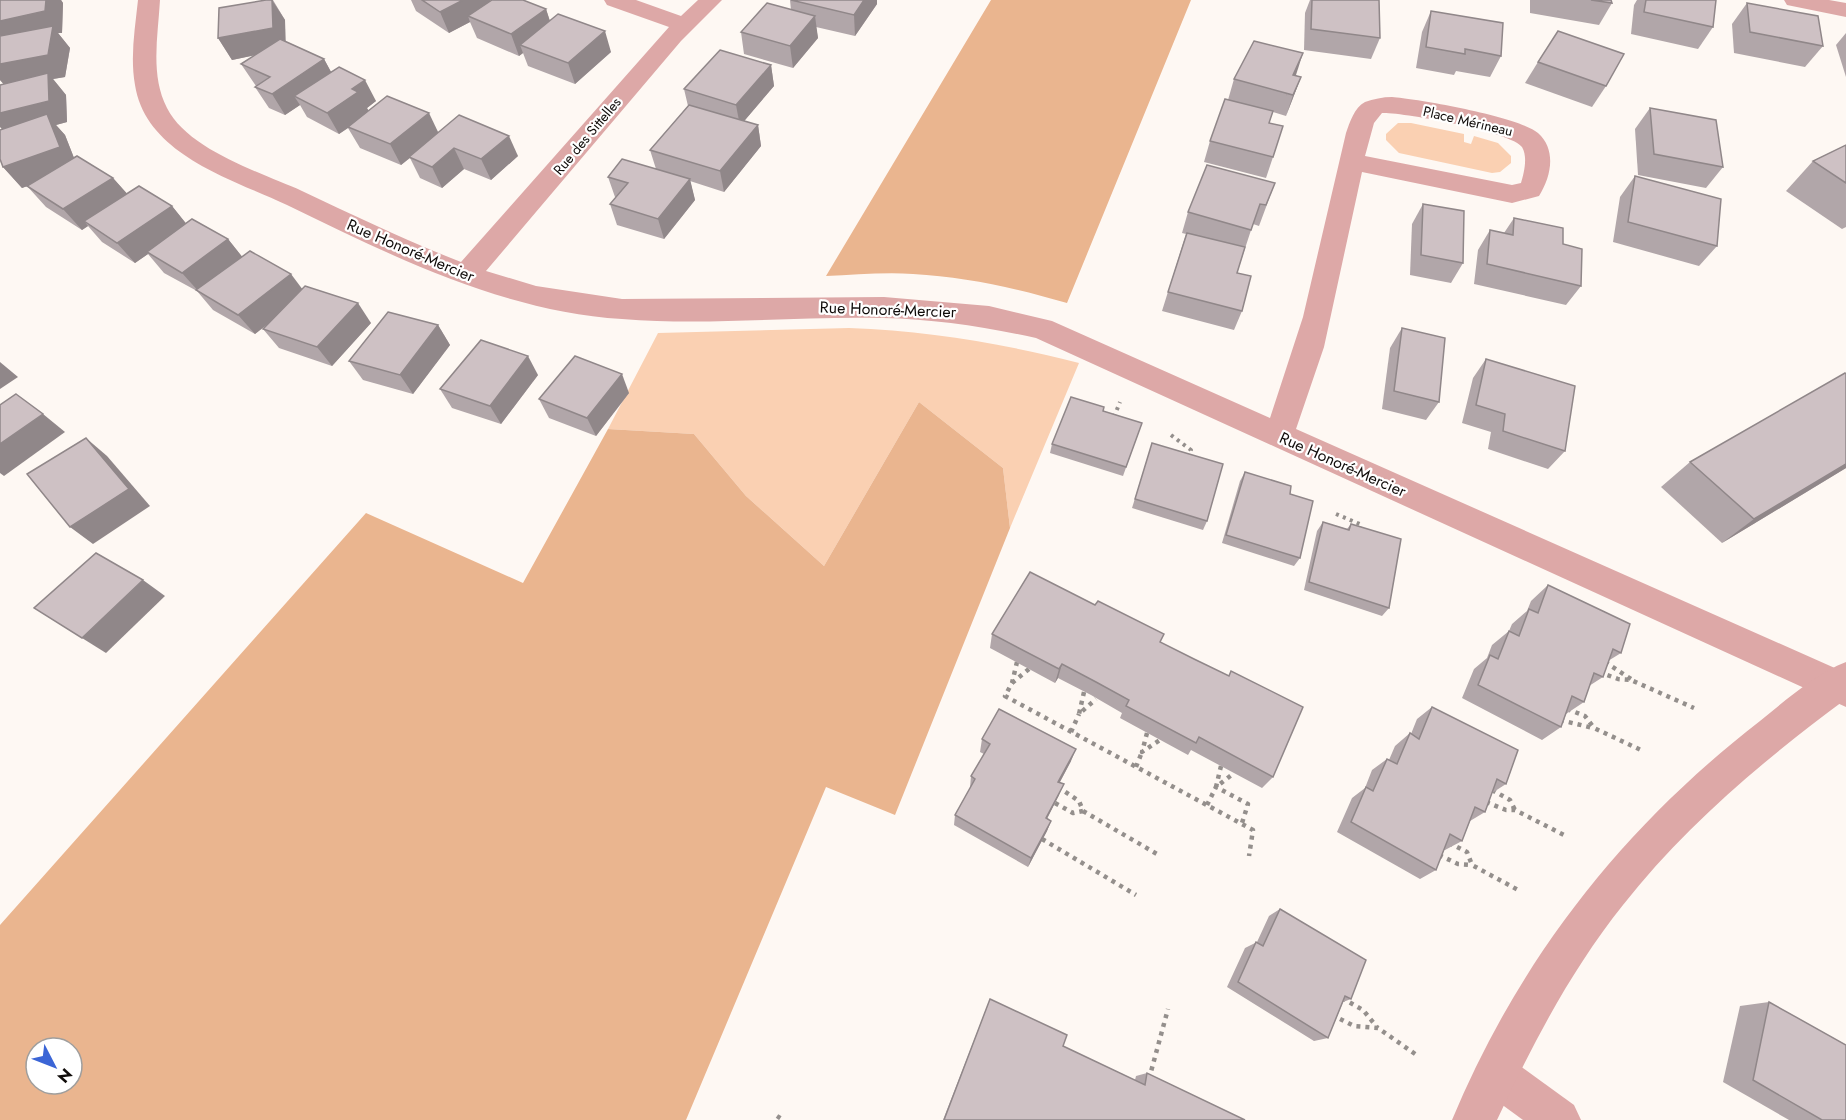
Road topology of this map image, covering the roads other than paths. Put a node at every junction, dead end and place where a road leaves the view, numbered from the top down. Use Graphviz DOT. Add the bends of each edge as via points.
graph roads {
  1 [pos="149,0"];
  2 [pos="615,0"];
  3 [pos="711,0"];
  4 [pos="1795,0"];
  5 [pos="1846,9"];
  6 [pos="683,24"];
  7 [pos="1353,162"];
  8 [pos="466,275"];
  9 [pos="1279,434"];
  10 [pos="1843,684"];
  11 [pos="1497,1075"];
  12 [pos="1474,1120"];
  13 [pos="1559,1120"];
  1 -- 8 [label="street, Rue Honoré-Mercier" via="145,54 148,93 156,114 177,137 217,161 376,238"];
  2 -- 6 [label="street"];
  3 -- 6 [label="street, Rue des Sittelles"];
  4 -- 5 [label="street"];
  6 -- 8 [label="street, Rue des Sittelles"];
  7 -- 7 [label="street, Place Mérineau" via="1512,194 1530,190 1538,154 1530,139 1516,132 1384,105 1365,116"];
  7 -- 9 [label="street, Place Mérineau" via="1298,389"];
  8 -- 9 [label="street, Rue Honoré-Mercier" via="560,302 623,309 916,307 1004,319 1060,337"];
  9 -- 10 [label="street, Rue Honoré-Mercier"];
  10 -- 11 [label="street" via="1727,769 1632,864 1563,957"];
  11 -- 12 [label="street"];
  11 -- 13 [label="street"];
}
